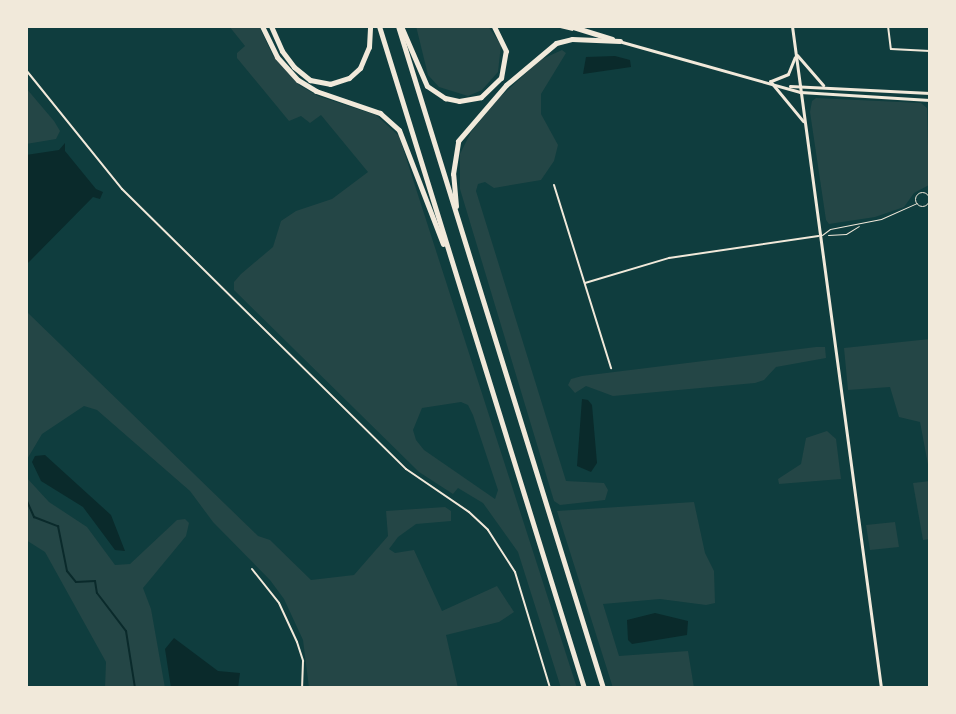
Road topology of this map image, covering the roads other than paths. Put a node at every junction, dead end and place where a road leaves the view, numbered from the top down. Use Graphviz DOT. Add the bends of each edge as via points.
graph roads {
  1 [pos="262,26"];
  2 [pos="271,26"];
  3 [pos="370,26"];
  4 [pos="379,26"];
  5 [pos="399,26"];
  6 [pos="494,26"];
  7 [pos="560,26"];
  8 [pos="570,26"];
  9 [pos="792,26"];
  10 [pos="888,26"];
  11 [pos="618,41"];
  12 [pos="930,51"];
  13 [pos="796,53"];
  14 [pos="26,70"];
  15 [pos="770,81"];
  16 [pos="800,85"];
  17 [pos="787,86"];
  18 [pos="826,87"];
  19 [pos="800,92"];
  20 [pos="930,93"];
  21 [pos="930,100"];
  22 [pos="805,123"];
  23 [pos="554,185"];
  24 [pos="930,190"];
  25 [pos="927,194"];
  26 [pos="917,203"];
  27 [pos="859,226"];
  28 [pos="825,234"];
  29 [pos="820,235"];
  30 [pos="585,283"];
  31 [pos="482,300"];
  32 [pos="466,305"];
  33 [pos="611,368"];
  34 [pos="252,569"];
  35 [pos="302,688"];
  36 [pos="550,688"];
  37 [pos="584,688"];
  38 [pos="603,688"];
  39 [pos="881,688"];
  1 -- 32 [label="highway" via="277,57 298,80 373,109 399,130"];
  2 -- 3 [label="highway" via="294,67 310,80 330,84 360,68"];
  4 -- 32 [label="highway"];
  5 -- 6 [label="highway" via="427,86 459,101 481,97 501,78 506,51"];
  5 -- 31 [label="highway"];
  7 -- 11 [label="street"];
  8 -- 11 [label="highway"];
  9 -- 13 [label="street"];
  10 -- 12 [label="street" via="891,49"];
  11 -- 15 [label="street"];
  11 -- 31 [label="highway" via="572,39 549,46 506,85 458,141 453,160 455,199"];
  13 -- 15 [label="street" via="788,74"];
  13 -- 16 [label="street"];
  13 -- 18 [label="street"];
  14 -- 36 [label="street" via="129,195 406,469 488,530 515,572"];
  15 -- 17 [label="street"];
  15 -- 22 [label="street"];
  16 -- 17 [label="street"];
  16 -- 18 [label="street"];
  16 -- 19 [label="street"];
  17 -- 19 [label="street"];
  18 -- 20 [label="street"];
  19 -- 21 [label="street"];
  19 -- 22 [label="street"];
  22 -- 29 [label="street"];
  23 -- 30 [label="street"];
  24 -- 25 [label="lane"];
  25 -- 26 [label="lane" via="926,204"];
  25 -- 26 [label="lane" via="916,195"];
  26 -- 27 [label="lane"];
  27 -- 28 [label="lane"];
  27 -- 28 [label="lane" via="846,234"];
  28 -- 29 [label="lane"];
  29 -- 30 [label="street" via="656,261"];
  29 -- 39 [label="street"];
  30 -- 33 [label="street"];
  31 -- 38 [label="highway"];
  32 -- 37 [label="highway"];
  34 -- 35 [label="street" via="279,603 297,642"];
}
